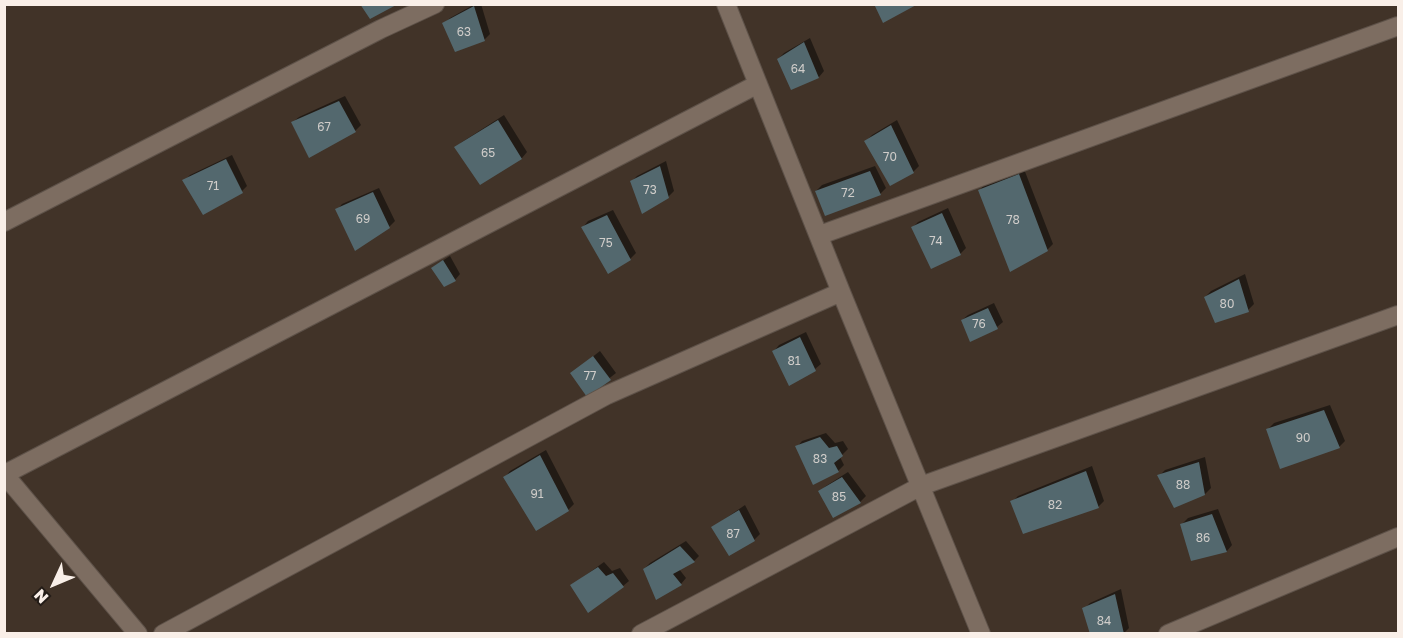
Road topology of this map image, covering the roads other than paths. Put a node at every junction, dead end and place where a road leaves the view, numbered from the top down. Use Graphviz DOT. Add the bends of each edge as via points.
graph roads {
  1 [pos="435,4"];
  2 [pos="726,4"];
  3 [pos="1398,26"];
  4 [pos="758,84"];
  5 [pos="4,222"];
  6 [pos="820,235"];
  7 [pos="841,292"];
  8 [pos="1398,315"];
  9 [pos="5,474"];
  10 [pos="921,486"];
  11 [pos="1398,537"];
  12 [pos="138,633"];
  13 [pos="163,633"];
  14 [pos="641,633"];
  15 [pos="981,633"];
  16 [pos="1168,633"];
  1 -- 5 [label="street"];
  2 -- 4 [label="street"];
  3 -- 6 [label="street"];
  4 -- 6 [label="street"];
  4 -- 9 [label="street"];
  6 -- 7 [label="street"];
  7 -- 10 [label="street"];
  7 -- 13 [label="street" via="607,395"];
  8 -- 10 [label="street"];
  9 -- 12 [label="street"];
  10 -- 14 [label="street"];
  10 -- 15 [label="street"];
  11 -- 16 [label="street"];
}
